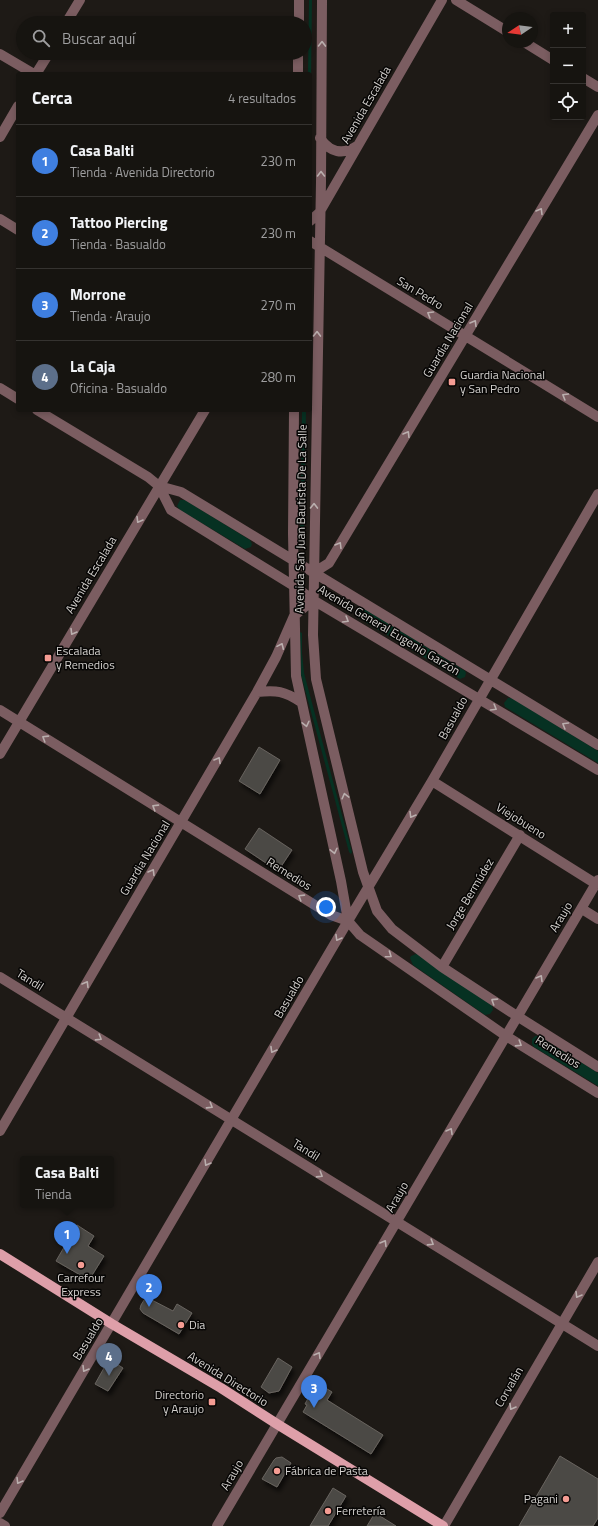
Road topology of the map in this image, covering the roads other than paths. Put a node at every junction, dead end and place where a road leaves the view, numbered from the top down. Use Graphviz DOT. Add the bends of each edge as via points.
graph roads {
  1 [pos="80,0"];
  2 [pos="299,0"];
  3 [pos="322,0"];
  4 [pos="442,0"];
  5 [pos="456,0"];
  6 [pos="70,16"];
  7 [pos="298,16"];
  8 [pos="502,28"];
  9 [pos="534,48"];
  10 [pos="0,54"];
  11 [pos="550,58"];
  12 [pos="44,60"];
  13 [pos="298,60"];
  14 [pos="32,72"];
  15 [pos="36,72"];
  16 [pos="298,72"];
  17 [pos="586,80"];
  18 [pos="598,87"];
  19 [pos="16,109"];
  20 [pos="598,115"];
  21 [pos="0,137"];
  22 [pos="320,138"];
  23 [pos="357,146"];
  24 [pos="319,213"];
  25 [pos="0,219"];
  26 [pos="312,219"];
  27 [pos="16,229"];
  28 [pos="314,244"];
  29 [pos="466,336"];
  30 [pos="0,388"];
  31 [pos="16,398"];
  32 [pos="39,412"];
  33 [pos="204,412"];
  34 [pos="294,412"];
  35 [pos="598,417"];
  36 [pos="159,486"];
  37 [pos="598,494"];
  38 [pos="294,560"];
  39 [pos="313,573"];
  40 [pos="294,586"];
  41 [pos="313,600"];
  42 [pos="294,616"];
  43 [pos="490,680"];
  44 [pos="257,692"];
  45 [pos="479,699"];
  46 [pos="301,702"];
  47 [pos="0,710"];
  48 [pos="19,722"];
  49 [pos="598,745"];
  50 [pos="0,754"];
  51 [pos="598,770"];
  52 [pos="432,781"];
  53 [pos="181,823"];
  54 [pos="520,835"];
  55 [pos="597,882"];
  56 [pos="368,888"];
  57 [pos="582,909"];
  58 [pos="598,919"];
  59 [pos="348,921"];
  60 [pos="442,967"];
  61 [pos="0,977"];
  62 [pos="517,1016"];
  63 [pos="66,1018"];
  64 [pos="506,1036"];
  65 [pos="598,1067"];
  66 [pos="598,1093"];
  67 [pos="232,1120"];
  68 [pos="0,1131"];
  69 [pos="397,1222"];
  70 [pos="0,1254"];
  71 [pos="598,1262"];
  72 [pos="561,1323"];
  73 [pos="112,1324"];
  74 [pos="598,1346"];
  75 [pos="277,1424"];
  76 [pos="0,1513"];
  77 [pos="0,1523"];
  78 [pos="5,1526"];
  79 [pos="217,1526"];
  80 [pos="443,1526"];
  1 -- 6 [label="street"];
  2 -- 7 [label="street"];
  22 -- 3 [label="street, Avenida San Juan Bautista De La Salle, one-way"];
  4 -- 23 [label="street, Avenida Escalada"];
  5 -- 8 [label="street"];
  9 -- 11 [label="street"];
  10 -- 14 [label="street"];
  12 -- 15 [label="street"];
  13 -- 16 [label="street"];
  17 -- 18 [label="street"];
  19 -- 21 [label="street"];
  29 -- 20 [label="street, Guardia Nacional, one-way"];
  22 -- 23 [label="street" via="335,151 343,152"];
  24 -- 22 [label="street, Avenida San Juan Bautista De La Salle, one-way"];
  23 -- 24 [label="street, Avenida Escalada"];
  24 -- 26 [label="street, Avenida Escalada"];
  24 -- 28 [label="street, Avenida San Juan Bautista De La Salle"];
  25 -- 27 [label="street"];
  29 -- 28 [label="street, San Pedro, one-way"];
  39 -- 28 [label="street, Avenida San Juan Bautista De La Salle, one-way"];
  35 -- 29 [label="street, San Pedro, one-way"];
  39 -- 29 [label="street, Guardia Nacional, one-way" via="329,563"];
  30 -- 31 [label="street"];
  32 -- 36 [label="street, Avenida General Eugenio Garzón"];
  33 -- 36 [label="street, Avenida Escalada"];
  34 -- 38 [label="street, Avenida San Juan Bautista De La Salle"];
  36 -- 38 [label="street, Avenida General Eugenio Garzón" via="181,492"];
  36 -- 40 [label="street, Avenida General Eugenio Garzón" via="171,510"];
  36 -- 48 [label="street, Avenida Escalada, one-way"];
  37 -- 43 [label="street, Basualdo"];
  38 -- 39 [label="street, Avenida General Eugenio Garzón"];
  38 -- 40 [label="street, Avenida San Juan Bautista De La Salle"];
  39 -- 41 [label="street, Avenida San Juan Bautista De La Salle"];
  39 -- 43 [label="street, Avenida General Eugenio Garzón"];
  40 -- 41 [label="street, Avenida General Eugenio Garzón"];
  40 -- 42 [label="street, Avenida San Juan Bautista De La Salle"];
  41 -- 42 [label="street, Guardia Nacional"];
  41 -- 45 [label="street, Avenida General Eugenio Garzón, one-way"];
  56 -- 41 [label="street, Avenida San Juan Bautista De La Salle, one-way" via="316,678 312,636"];
  44 -- 42 [label="street, Guardia Nacional, one-way"];
  42 -- 46 [label="street, Avenida San Juan Bautista De La Salle" via="294,658"];
  43 -- 45 [label="street, Basualdo"];
  49 -- 43 [label="street, Avenida General Eugenio Garzón, one-way"];
  44 -- 46 [label="street" via="273,690 290,695"];
  53 -- 44 [label="street, Guardia Nacional, one-way"];
  45 -- 51 [label="street, Avenida General Eugenio Garzón, one-way"];
  45 -- 52 [label="street, Basualdo"];
  46 -- 59 [label="street, Avenida San Juan Bautista De La Salle, one-way"];
  47 -- 48 [label="street, Remedios"];
  48 -- 50 [label="street, Avenida Escalada"];
  53 -- 48 [label="street, Remedios, one-way"];
  52 -- 54 [label="street, Viejobueno"];
  52 -- 56 [label="street, Basualdo, one-way"];
  59 -- 53 [label="street, Remedios, one-way" via="331,915"];
  63 -- 53 [label="street, Guardia Nacional, one-way"];
  54 -- 55 [label="street, Viejobueno"];
  54 -- 60 [label="street, Jorge Bermúdez"];
  55 -- 57 [label="street, Araujo"];
  56 -- 59 [label="street, Basualdo"];
  56 -- 60 [label="street, Remedios" via="377,911 392,929"];
  57 -- 58 [label="street"];
  62 -- 57 [label="street, Araujo, one-way"];
  59 -- 64 [label="street, Remedios, one-way" via="360,935"];
  59 -- 67 [label="street, Basualdo, one-way"];
  62 -- 60 [label="street, Remedios, one-way"];
  61 -- 63 [label="street, Tandil"];
  62 -- 64 [label="street, Araujo"];
  62 -- 65 [label="street, Remedios"];
  63 -- 67 [label="street, Tandil, one-way"];
  63 -- 68 [label="street, Guardia Nacional"];
  64 -- 66 [label="street, Remedios, one-way"];
  69 -- 64 [label="street, Araujo, one-way"];
  67 -- 69 [label="street, Tandil, one-way"];
  67 -- 73 [label="street, Basualdo, one-way"];
  69 -- 72 [label="street, Tandil, one-way"];
  75 -- 69 [label="street, Araujo, one-way"];
  70 -- 73 [label="main road, Avenida Directorio"];
  71 -- 72 [label="street, Corvalán, one-way"];
  72 -- 74 [label="street, Tandil"];
  72 -- 80 [label="street, Corvalán, one-way"];
  73 -- 75 [label="main road, Avenida Directorio"];
  73 -- 76 [label="street, Basualdo, one-way"];
  75 -- 79 [label="street, Araujo"];
  75 -- 80 [label="main road, Avenida Directorio"];
  77 -- 78 [label="street"];
}
